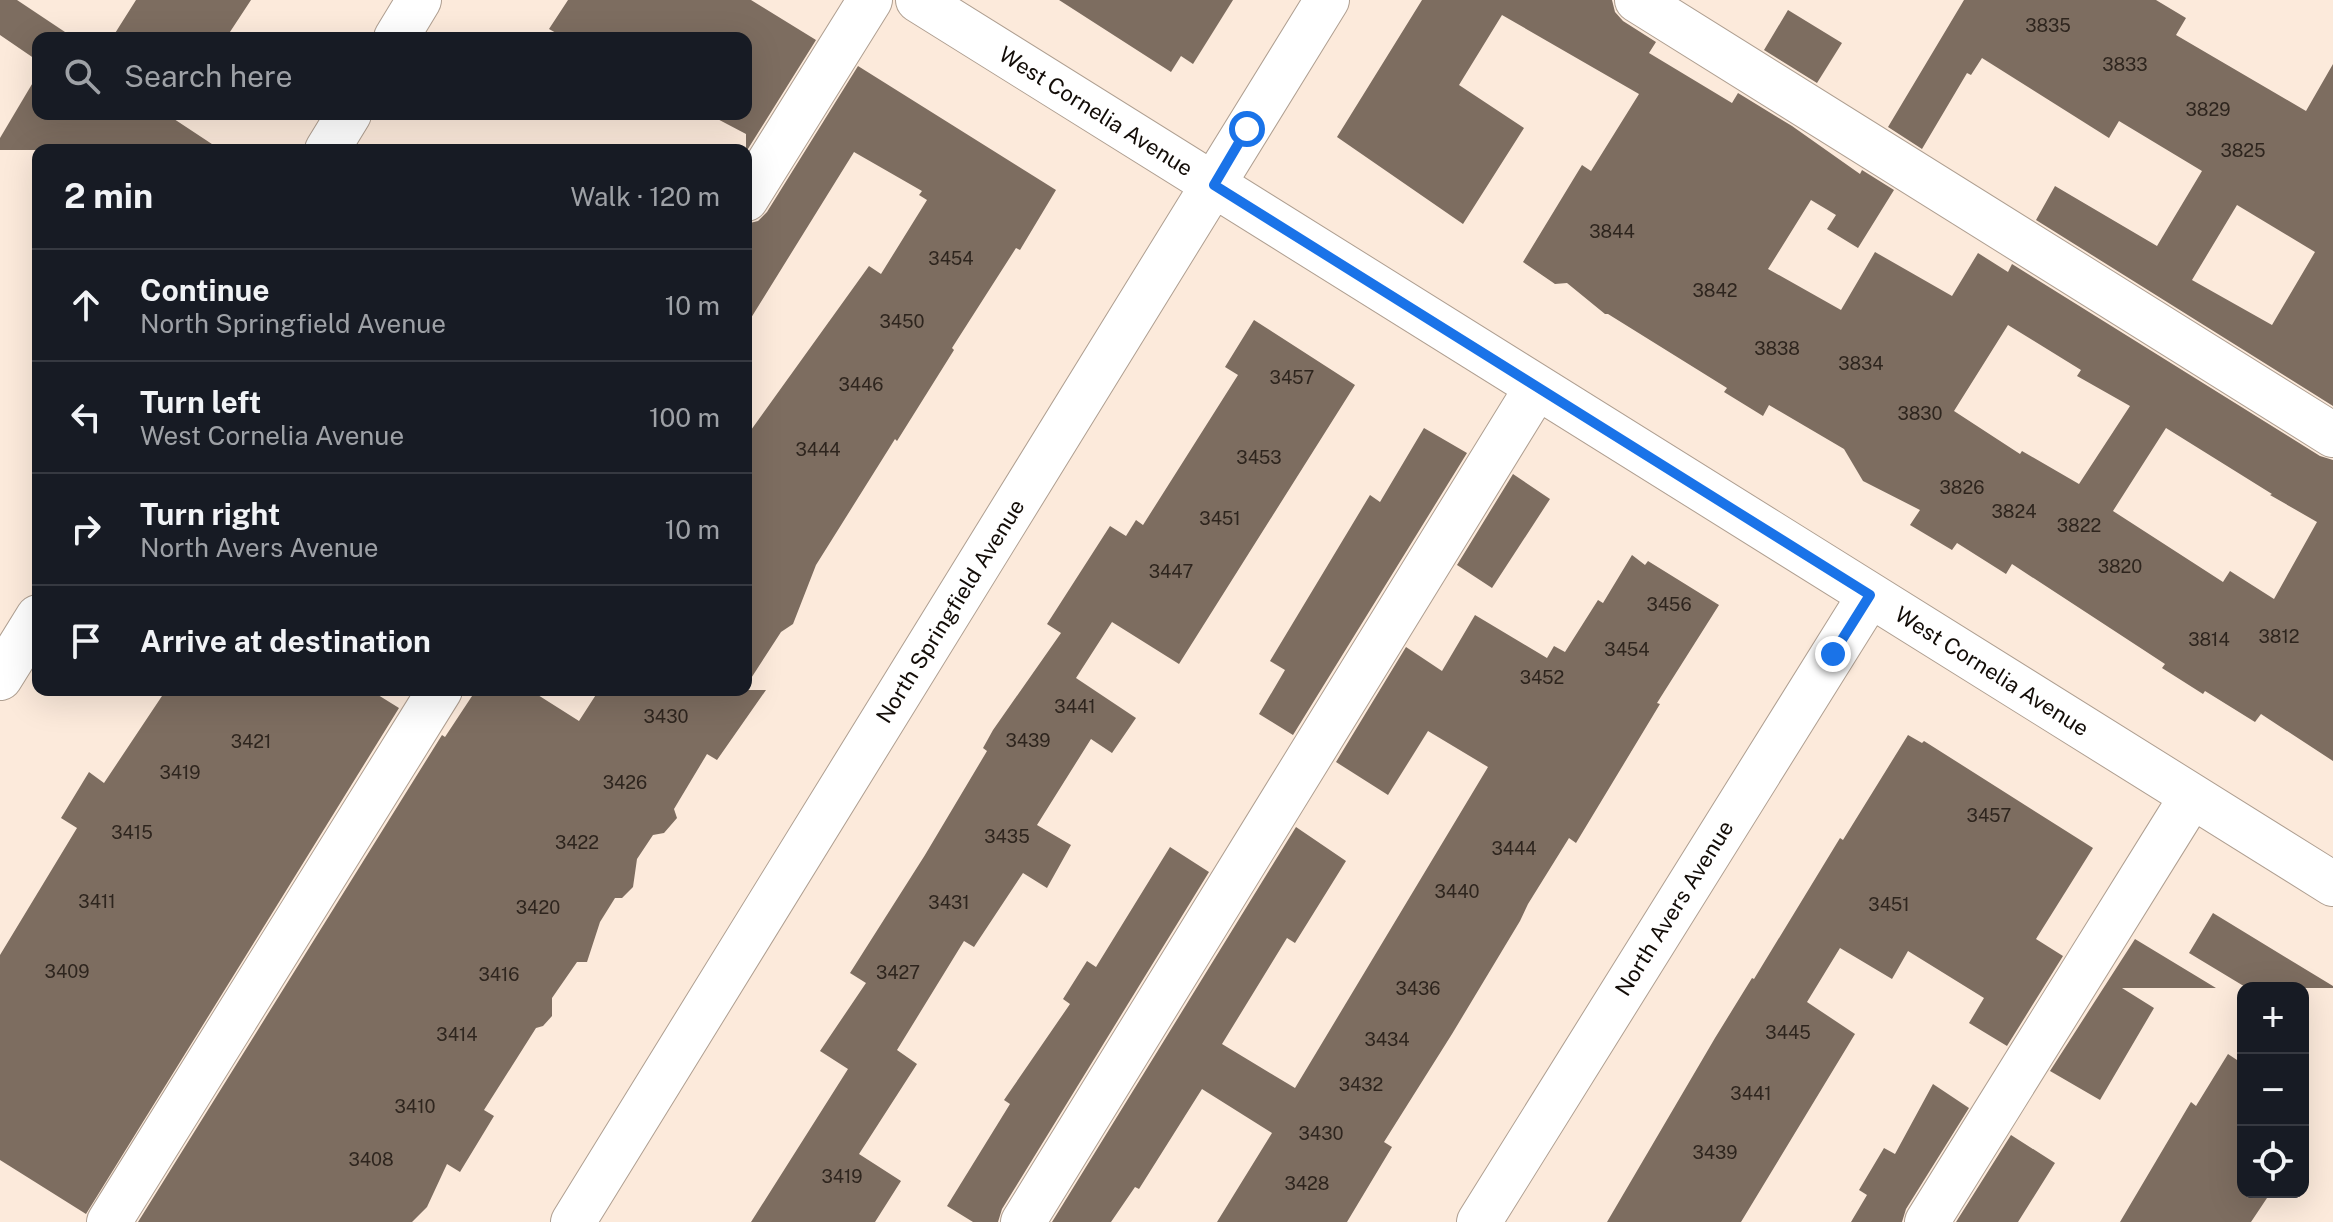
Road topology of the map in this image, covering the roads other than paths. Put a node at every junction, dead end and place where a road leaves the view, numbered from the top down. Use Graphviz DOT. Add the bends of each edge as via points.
graph roads {
  1 [pos="419,0"];
  2 [pos="870,0"];
  3 [pos="918,0"];
  4 [pos="1327,0"];
  5 [pos="1637,0"];
  6 [pos="400,32"];
  7 [pos="345,120"];
  8 [pos="331,144"];
  9 [pos="1214,185"];
  10 [pos="752,189"];
  11 [pos="1537,387"];
  12 [pos="2333,435"];
  13 [pos="1870,595"];
  14 [pos="32,627"];
  15 [pos="0,678"];
  16 [pos="436,696"];
  17 [pos="2192,796"];
  18 [pos="2333,884"];
  19 [pos="109,1222"];
  20 [pos="573,1222"];
  21 [pos="1023,1222"];
  22 [pos="1479,1222"];
  23 [pos="1927,1222"];
  1 -- 6 [label="street"];
  2 -- 10 [label="street"];
  3 -- 9 [label="street, West Cornelia Avenue"];
  4 -- 9 [label="street, North Springfield Avenue"];
  5 -- 12 [label="street"];
  7 -- 8 [label="street"];
  9 -- 11 [label="street, West Cornelia Avenue"];
  9 -- 20 [label="street, North Springfield Avenue"];
  11 -- 13 [label="street, West Cornelia Avenue"];
  11 -- 21 [label="street"];
  13 -- 17 [label="street, West Cornelia Avenue"];
  13 -- 22 [label="street, North Avers Avenue"];
  14 -- 15 [label="street"];
  16 -- 19 [label="street"];
  17 -- 18 [label="street, West Cornelia Avenue"];
  17 -- 23 [label="street"];
}
